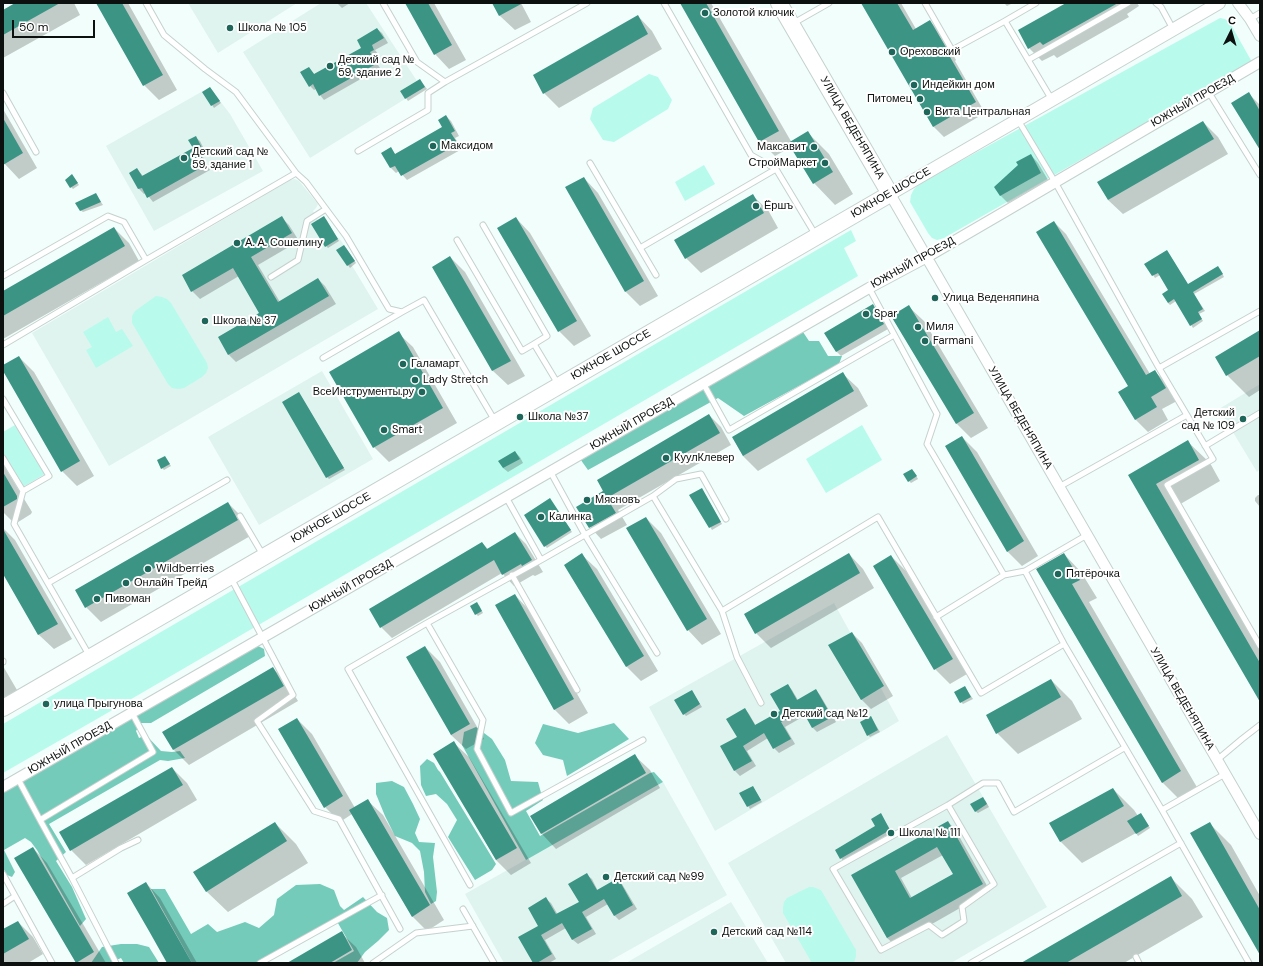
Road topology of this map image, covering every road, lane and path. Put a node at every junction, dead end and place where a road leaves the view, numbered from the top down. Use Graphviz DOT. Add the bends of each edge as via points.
graph roads {
  1 [pos="146,3"];
  2 [pos="383,3"];
  3 [pos="587,3"];
  4 [pos="664,3"];
  5 [pos="779,3"];
  6 [pos="829,3"];
  7 [pos="925,3"];
  8 [pos="1036,3"];
  9 [pos="1128,3"];
  10 [pos="1156,3"];
  11 [pos="1219,3"];
  12 [pos="1238,3"];
  13 [pos="1260,13"];
  14 [pos="1250,19"];
  15 [pos="1005,21"];
  16 [pos="792,24"];
  17 [pos="1174,30"];
  18 [pos="1260,36"];
  19 [pos="1028,60"];
  20 [pos="1260,62"];
  21 [pos="445,82"];
  22 [pos="1208,92"];
  23 [pos="3,93"];
  24 [pos="1052,100"];
  25 [pos="1018,120"];
  26 [pos="358,150"];
  27 [pos="36,152"];
  28 [pos="590,163"];
  29 [pos="776,169"];
  30 [pos="296,173"];
  31 [pos="1260,175"];
  32 [pos="1055,182"];
  33 [pos="890,194"];
  34 [pos="326,209"];
  35 [pos="483,225"];
  36 [pos="816,237"];
  37 [pos="457,240"];
  38 [pos="640,248"];
  39 [pos="927,257"];
  40 [pos="146,260"];
  41 [pos="656,275"];
  42 [pos="3,276"];
  43 [pos="271,277"];
  44 [pos="869,288"];
  45 [pos="1260,311"];
  46 [pos="402,312"];
  47 [pos="894,335"];
  48 [pos="534,344"];
  49 [pos="3,345"];
  50 [pos="323,358"];
  51 [pos="1159,368"];
  52 [pos="703,383"];
  53 [pos="559,385"];
  54 [pos="3,400"];
  55 [pos="1260,413"];
  56 [pos="1187,415"];
  57 [pos="496,422"];
  58 [pos="1205,446"];
  59 [pos="3,458"];
  60 [pos="550,471"];
  61 [pos="227,480"];
  62 [pos="1059,487"];
  63 [pos="23,491"];
  64 [pos="653,496"];
  65 [pos="506,497"];
  66 [pos="240,516"];
  67 [pos="726,519"];
  68 [pos="585,535"];
  69 [pos="1087,535"];
  70 [pos="264,557"];
  71 [pos="541,560"];
  72 [pos="1025,571"];
  73 [pos="512,575"];
  74 [pos="1004,575"];
  75 [pos="230,577"];
  76 [pos="48,583"];
  77 [pos="722,611"];
  78 [pos="936,617"];
  79 [pos="427,623"];
  80 [pos="262,638"];
  81 [pos="1064,644"];
  82 [pos="1260,646"];
  83 [pos="657,653"];
  84 [pos="91,657"];
  85 [pos="577,690"];
  86 [pos="761,703"];
  87 [pos="3,708"];
  88 [pos="132,712"];
  89 [pos="1260,725"];
  90 [pos="643,740"];
  91 [pos="1124,748"];
  92 [pos="1217,760"];
  93 [pos="1225,774"];
  94 [pos="18,779"];
  95 [pos="3,787"];
  96 [pos="948,805"];
  97 [pos="1162,810"];
  98 [pos="40,820"];
  99 [pos="1260,834"];
  100 [pos="138,840"];
  101 [pos="1181,843"];
  102 [pos="3,874"];
  103 [pos="72,878"];
  104 [pos="470,886"];
  105 [pos="382,895"];
  106 [pos="15,896"];
  107 [pos="3,904"];
  108 [pos="463,909"];
  109 [pos="473,926"];
  110 [pos="400,928"];
  111 [pos="1136,957"];
  112 [pos="52,963"];
  113 [pos="116,963"];
  114 [pos="260,963"];
  115 [pos="373,963"];
  116 [pos="494,963"];
  117 [pos="972,963"];
  118 [pos="1139,963"];
  119 [pos="1249,963"];
  1 -- 30 [label="lane" via="164,35 236,92"];
  2 -- 21 [label="lane" via="417,62"];
  3 -- 21 [label="lane"];
  4 -- 29 [label="lane" via="751,155"];
  5 -- 16 [label="main road, УЛИЦА ВЕДЕНЯПИНА"];
  6 -- 16 [label="lane"];
  7 -- 15 [label="lane" via="952,50"];
  8 -- 15 [label="lane"];
  9 -- 19 [label="lane"];
  10 -- 17 [label="lane"];
  11 -- 17 [label="street, ЮЖНОЕ ШОССЕ"];
  12 -- 14 [label="street"];
  13 -- 14 [label="lane"];
  14 -- 18 [label="street"];
  15 -- 19 [label="lane"];
  16 -- 33 [label="main road, УЛИЦА ВЕДЕНЯПИНА"];
  17 -- 24 [label="street, ЮЖНОЕ ШОССЕ"];
  19 -- 24 [label="lane"];
  20 -- 22 [label="street, ЮЖНЫЙ ПРОЕЗД"];
  21 -- 26 [label="lane" via="428,93 428,110"];
  22 -- 31 [label="lane"];
  22 -- 32 [label="street, ЮЖНЫЙ ПРОЕЗД"];
  23 -- 27 [label="lane"];
  24 -- 25 [label="street, ЮЖНОЕ ШОССЕ"];
  25 -- 32 [label="lane"];
  25 -- 33 [label="street, ЮЖНОЕ ШОССЕ"];
  28 -- 38 [label="lane"];
  29 -- 36 [label="lane"];
  29 -- 38 [label="lane"];
  30 -- 34 [label="lane"];
  30 -- 40 [label="lane"];
  32 -- 39 [label="street, ЮЖНЫЙ ПРОЕЗД"];
  32 -- 51 [label="lane"];
  33 -- 36 [label="main road, ЮЖНОЕ ШОССЕ"];
  33 -- 39 [label="street, УЛИЦА ВЕДЕНЯПИНА"];
  34 -- 43 [label="lane" via="307,221 298,260"];
  34 -- 46 [label="lane" via="346,236 389,309"];
  35 -- 48 [label="lane" via="547,336"];
  36 -- 53 [label="main road, ЮЖНОЕ ШОССЕ"];
  37 -- 48 [label="lane" via="522,351"];
  38 -- 41 [label="lane"];
  39 -- 44 [label="street, ЮЖНЫЙ ПРОЕЗД"];
  39 -- 62 [label="street, УЛИЦА ВЕДЕНЯПИНА"];
  40 -- 42 [label="lane" via="124,222 108,216"];
  40 -- 49 [label="lane"];
  44 -- 47 [label="lane"];
  44 -- 52 [label="street, ЮЖНЫЙ ПРОЕЗД"];
  45 -- 51 [label="lane"];
  46 -- 50 [label="lane"];
  46 -- 57 [label="lane" via="424,300"];
  47 -- 52 [label="lane" via="729,430"];
  47 -- 74 [label="lane" via="937,414 927,444"];
  48 -- 53 [label="lane"];
  51 -- 56 [label="lane"];
  52 -- 60 [label="street, ЮЖНЫЙ ПРОЕЗД"];
  53 -- 57 [label="main road, ЮЖНОЕ ШОССЕ"];
  54 -- 63 [label="lane" via="49,476"];
  55 -- 58 [label="lane"];
  56 -- 58 [label="lane"];
  56 -- 62 [label="lane"];
  57 -- 70 [label="main road, ЮЖНОЕ ШОССЕ"];
  58 -- 82 [label="lane" via="1213,459 1167,486"];
  59 -- 63 [label="lane"];
  60 -- 65 [label="street, ЮЖНЫЙ ПРОЕЗД"];
  60 -- 68 [label="lane"];
  61 -- 76 [label="lane"];
  62 -- 69 [label="street, УЛИЦА ВЕДЕНЯПИНА"];
  63 -- 76 [label="lane" via="14,524"];
  64 -- 67 [label="lane" via="676,479 701,474"];
  64 -- 68 [label="lane"];
  64 -- 77 [label="lane"];
  65 -- 71 [label="lane"];
  65 -- 80 [label="street, ЮЖНЫЙ ПРОЕЗД"];
  66 -- 70 [label="lane"];
  68 -- 71 [label="lane"];
  68 -- 83 [label="lane"];
  69 -- 72 [label="lane"];
  69 -- 92 [label="street, УЛИЦА ВЕДЕНЯПИНА"];
  70 -- 75 [label="main road, ЮЖНОЕ ШОССЕ"];
  71 -- 73 [label="lane"];
  72 -- 74 [label="lane"];
  72 -- 81 [label="lane"];
  73 -- 79 [label="lane"];
  73 -- 85 [label="lane"];
  74 -- 78 [label="lane"];
  75 -- 80 [label="lane"];
  75 -- 84 [label="main road, ЮЖНОЕ ШОССЕ"];
  76 -- 84 [label="lane"];
  77 -- 78 [label="lane" via="878,517"];
  77 -- 86 [label="lane" via="737,657"];
  78 -- 81 [label="lane" via="981,693"];
  79 -- 90 [label="lane" via="483,720 476,750 511,813"];
  79 -- 104 [label="lane" via="348,669"];
  80 -- 88 [label="street, ЮЖНЫЙ ПРОЕЗД"];
  80 -- 105 [label="lane" via="293,695 257,721 314,811 339,819"];
  81 -- 91 [label="lane"];
  84 -- 87 [label="main road, ЮЖНОЕ ШОССЕ"];
  88 -- 94 [label="street, ЮЖНЫЙ ПРОЕЗД"];
  88 -- 98 [label="lane" via="153,752"];
  89 -- 92 [label="lane"];
  91 -- 96 [label="lane" via="1014,812 998,783 983,783"];
  91 -- 97 [label="lane"];
  92 -- 93 [label="street, УЛИЦА ВЕДЕНЯПИНА"];
  93 -- 97 [label="lane"];
  93 -- 99 [label="street, УЛИЦА ВЕДЕНЯПИНА"];
  94 -- 95 [label="street, ЮЖНЫЙ ПРОЕЗД"];
  94 -- 98 [label="lane"];
  96 -- 96 [label="lane" via="833,868 881,950 929,925 942,934 964,921 962,907 994,884"];
  97 -- 101 [label="lane"];
  98 -- 103 [label="lane"];
  100 -- 103 [label="lane"];
  101 -- 117 [label="lane"];
  101 -- 119 [label="lane"];
  102 -- 106 [label="lane"];
  103 -- 113 [label="lane"];
  105 -- 110 [label="lane"];
  105 -- 114 [label="lane"];
  106 -- 107 [label="lane"];
  106 -- 112 [label="lane"];
  108 -- 109 [label="lane"];
  109 -- 115 [label="lane" via="416,933"];
  109 -- 116 [label="lane"];
  111 -- 118 [label="lane"];
}
